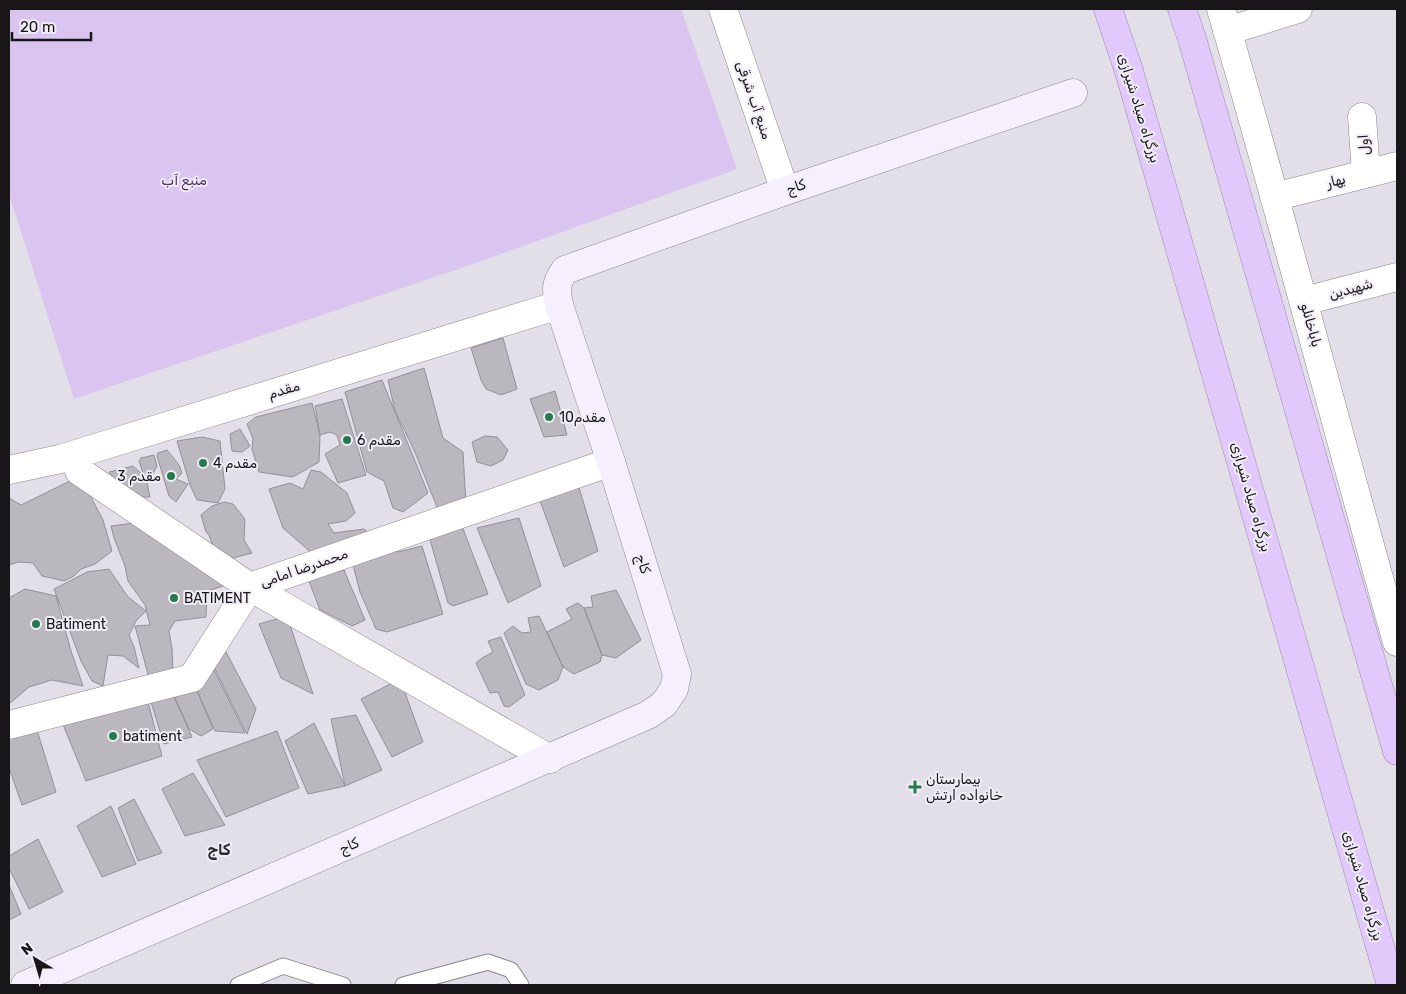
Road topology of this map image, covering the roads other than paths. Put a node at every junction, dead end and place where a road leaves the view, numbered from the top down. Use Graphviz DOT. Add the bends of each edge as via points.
graph roads {
  1 [pos="724,9"];
  2 [pos="1108,9"];
  3 [pos="1182,9"];
  4 [pos="1298,9"];
  5 [pos="1224,20"];
  6 [pos="1073,93"];
  7 [pos="1362,117"];
  8 [pos="1397,166"];
  9 [pos="1366,173"];
  10 [pos="785,191"];
  11 [pos="1274,197"];
  12 [pos="1397,277"];
  13 [pos="1304,301"];
  14 [pos="559,305"];
  15 [pos="611,462"];
  16 [pos="10,467"];
  17 [pos="79,471"];
  18 [pos="250,587"];
  19 [pos="1397,642"];
  20 [pos="9,725"];
  21 [pos="1397,751"];
  22 [pos="550,759"];
  23 [pos="25,985"];
  24 [pos="238,985"];
  25 [pos="343,985"];
  26 [pos="403,985"];
  27 [pos="521,985"];
  28 [pos="1392,985"];
  1 -- 10 [label="street, منبع آب شرقی"];
  2 -- 28 [label="highway, بزرگراه صیاد شیرازی"];
  3 -- 21 [label="highway"];
  4 -- 5 [label="street"];
  5 -- 11 [label="street, باباخانلو"];
  6 -- 10 [label="main road, کاج"];
  7 -- 9 [label="street, اول"];
  8 -- 9 [label="street, بهار"];
  9 -- 11 [label="street, بهار"];
  10 -- 14 [label="main road, کاج" via="564,270 556,289"];
  11 -- 13 [label="street, باباخانلو"];
  12 -- 13 [label="street, شهیدین"];
  13 -- 19 [label="street, باباخانلو"];
  14 -- 15 [label="main road, کاج"];
  14 -- 16 [label="street, مقدم" via="60,459"];
  15 -- 18 [label="street, محمدرضا امامی"];
  15 -- 22 [label="main road, کاج" via="678,674 674,689 664,704 648,715"];
  17 -- 18 [label="street"];
  18 -- 20 [label="street, محمدرضا امامی" via="192,678"];
  18 -- 22 [label="street"];
  22 -- 23 [label="main road, کاج"];
  24 -- 25 [label="lane" via="283,966"];
  26 -- 27 [label="lane" via="488,962 511,970"];
}
